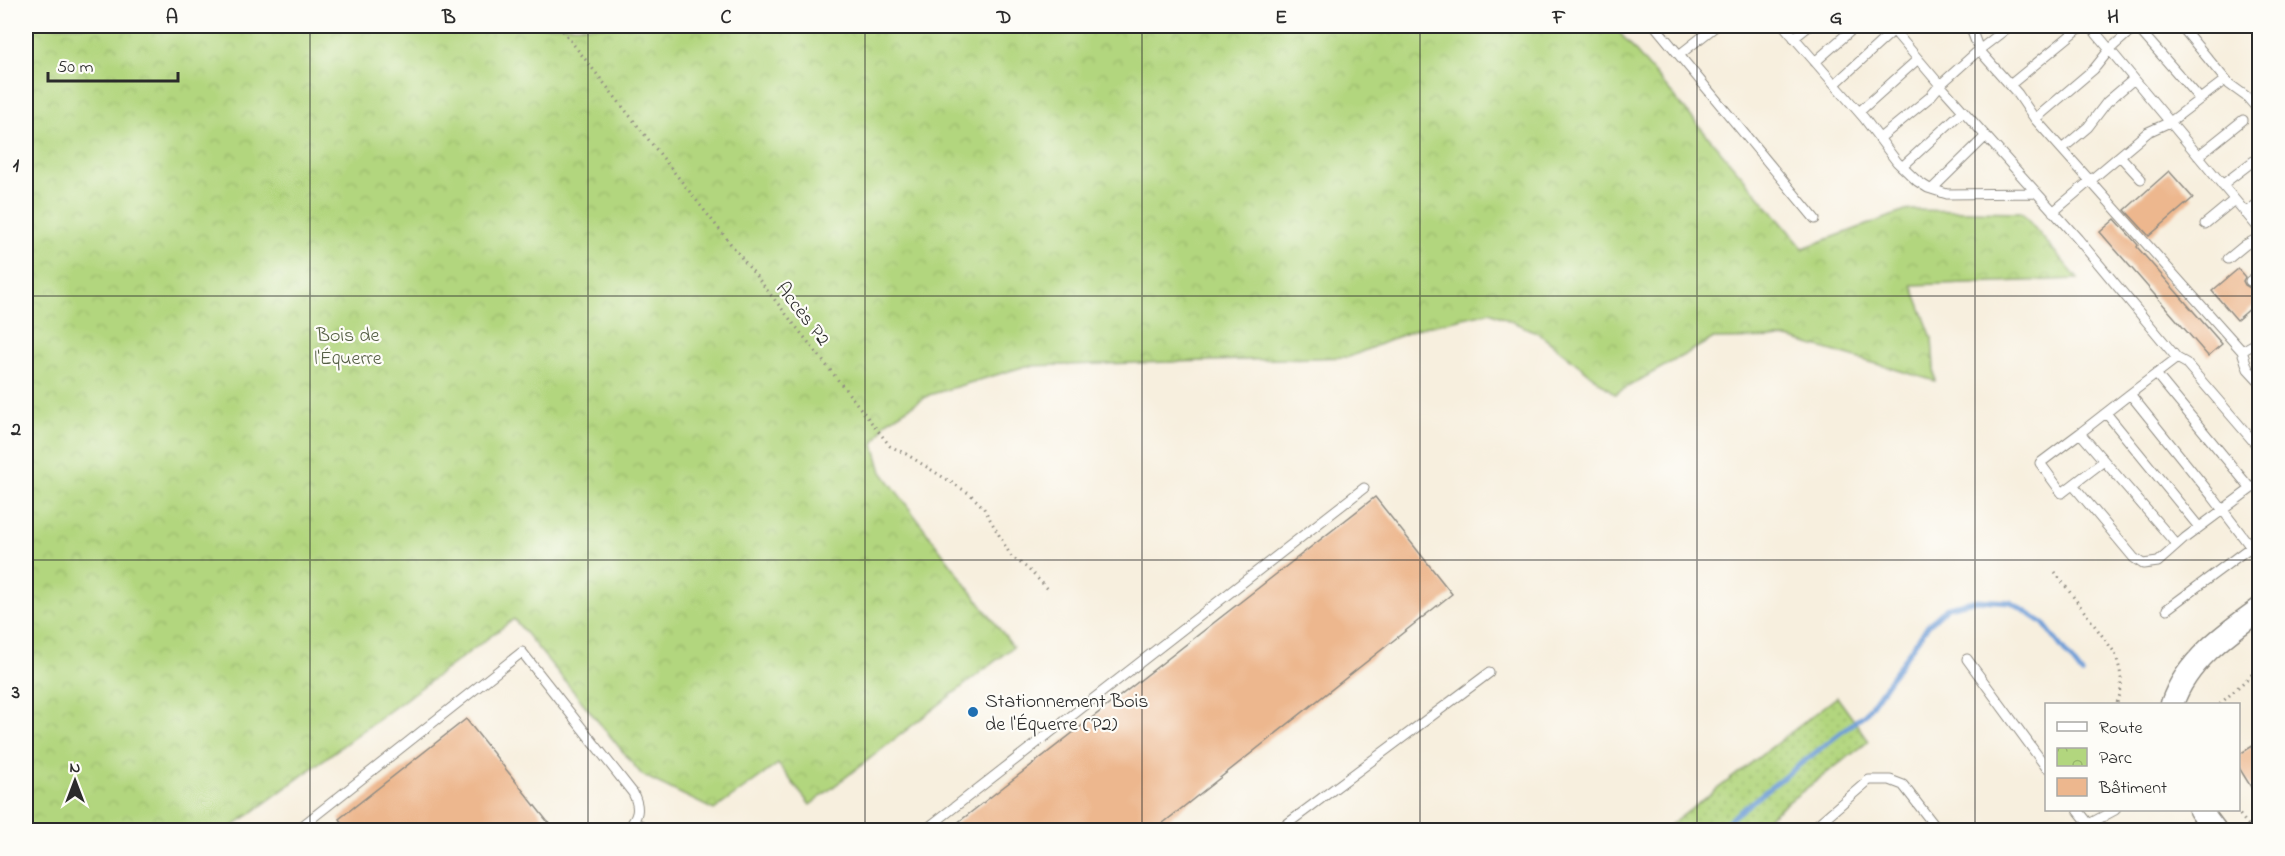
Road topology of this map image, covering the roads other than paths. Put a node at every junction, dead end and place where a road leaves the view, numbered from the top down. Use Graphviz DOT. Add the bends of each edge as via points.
graph roads {
  1 [pos="1655,26"];
  2 [pos="1716,26"];
  3 [pos="1784,26"];
  4 [pos="1809,26"];
  5 [pos="1856,26"];
  6 [pos="1970,26"];
  7 [pos="2010,26"];
  8 [pos="2082,26"];
  9 [pos="2090,26"];
  10 [pos="2136,26"];
  11 [pos="2181,26"];
  12 [pos="1892,28"];
  13 [pos="1794,38"];
  14 [pos="2110,49"];
  15 [pos="1979,50"];
  16 [pos="1678,55"];
  17 [pos="1918,59"];
  18 [pos="1815,62"];
  19 [pos="2134,79"];
  20 [pos="2225,80"];
  21 [pos="1834,84"];
  22 [pos="1940,85"];
  23 [pos="2010,85"];
  24 [pos="2199,99"];
  25 [pos="1963,111"];
  26 [pos="1859,112"];
  27 [pos="2259,112"];
  28 [pos="2035,119"];
  29 [pos="2243,120"];
  30 [pos="2170,122"];
  31 [pos="1986,136"];
  32 [pos="1880,138"];
  33 [pos="2062,149"];
  34 [pos="2120,156"];
  35 [pos="2198,156"];
  36 [pos="2259,156"];
  37 [pos="1902,167"];
  38 [pos="2141,179"];
  39 [pos="2091,181"];
  40 [pos="2222,185"];
  41 [pos="1932,189"];
  42 [pos="2037,193"];
  43 [pos="2234,200"];
  44 [pos="2259,202"];
  45 [pos="2053,212"];
  46 [pos="2245,213"];
  47 [pos="1815,219"];
  48 [pos="2205,224"];
  49 [pos="2259,230"];
  50 [pos="2259,237"];
  51 [pos="2228,259"];
  52 [pos="2259,274"];
  53 [pos="2250,281"];
  54 [pos="2259,341"];
  55 [pos="2242,351"];
  56 [pos="2177,358"];
  57 [pos="2156,374"];
  58 [pos="2259,382"];
  59 [pos="2130,394"];
  60 [pos="2106,413"];
  61 [pos="2080,433"];
  62 [pos="2259,449"];
  63 [pos="2104,461"];
  64 [pos="2259,482"];
  65 [pos="2073,485"];
  66 [pos="1364,488"];
  67 [pos="2250,488"];
  68 [pos="2222,509"];
  69 [pos="2199,527"];
  70 [pos="2259,540"];
  71 [pos="2177,545"];
  72 [pos="2250,547"];
  73 [pos="2259,559"];
  74 [pos="2167,609"];
  75 [pos="2259,609"];
  76 [pos="1967,659"];
  77 [pos="1489,673"];
  78 [pos="2173,703"];
  79 [pos="2045,766"];
  80 [pos="2079,811"];
  81 [pos="2113,811"];
  82 [pos="2201,811"];
  83 [pos="634,822"];
  84 [pos="297,831"];
  85 [pos="627,831"];
  86 [pos="650,831"];
  87 [pos="925,831"];
  88 [pos="1279,831"];
  89 [pos="1811,831"];
  90 [pos="1938,831"];
  91 [pos="2216,831"];
  1 -- 16 [label="lane"];
  2 -- 16 [label="lane"];
  3 -- 13 [label="lane"];
  4 -- 13 [label="lane"];
  5 -- 18 [label="lane"];
  6 -- 15 [label="lane"];
  7 -- 15 [label="lane"];
  8 -- 23 [label="lane"];
  9 -- 14 [label="lane"];
  10 -- 14 [label="lane"];
  10 -- 24 [label="lane"];
  11 -- 20 [label="lane"];
  12 -- 17 [label="lane"];
  12 -- 21 [label="lane"];
  13 -- 18 [label="lane"];
  14 -- 19 [label="lane"];
  14 -- 28 [label="lane" via="2094,69"];
  15 -- 22 [label="lane"];
  15 -- 23 [label="lane"];
  16 -- 47 [label="lane"];
  17 -- 22 [label="lane"];
  17 -- 26 [label="lane"];
  18 -- 21 [label="lane"];
  19 -- 30 [label="lane"];
  19 -- 33 [label="lane" via="2107,102 2088,128"];
  20 -- 24 [label="lane"];
  20 -- 27 [label="lane"];
  21 -- 26 [label="lane"];
  22 -- 25 [label="lane"];
  22 -- 32 [label="lane"];
  23 -- 28 [label="lane"];
  24 -- 30 [label="lane"];
  25 -- 31 [label="lane"];
  25 -- 37 [label="lane"];
  26 -- 32 [label="lane"];
  28 -- 33 [label="lane"];
  29 -- 35 [label="lane"];
  30 -- 34 [label="lane" via="2148,132"];
  30 -- 35 [label="lane"];
  31 -- 41 [label="lane"];
  31 -- 42 [label="lane"];
  32 -- 37 [label="lane"];
  33 -- 39 [label="lane"];
  34 -- 38 [label="lane"];
  34 -- 39 [label="lane"];
  35 -- 40 [label="lane"];
  36 -- 40 [label="lane"];
  37 -- 41 [label="lane" via="1917,182"];
  39 -- 45 [label="lane"];
  39 -- 55 [label="lane"];
  40 -- 43 [label="lane"];
  41 -- 42 [label="lane" via="1947,194"];
  42 -- 45 [label="lane"];
  43 -- 46 [label="lane"];
  43 -- 48 [label="lane"];
  44 -- 46 [label="lane"];
  45 -- 56 [label="lane"];
  46 -- 49 [label="lane"];
  50 -- 51 [label="lane"];
  52 -- 53 [label="lane"];
  54 -- 55 [label="lane"];
  55 -- 58 [label="lane" via="2248,369"];
  56 -- 57 [label="lane"];
  56 -- 62 [label="lane" via="2186,363"];
  57 -- 59 [label="lane"];
  57 -- 67 [label="lane"];
  59 -- 60 [label="lane"];
  59 -- 68 [label="lane"];
  60 -- 61 [label="lane"];
  60 -- 69 [label="lane"];
  61 -- 63 [label="lane"];
  61 -- 65 [label="lane" via="2040,463 2062,493"];
  63 -- 65 [label="lane"];
  63 -- 71 [label="lane"];
  64 -- 67 [label="lane"];
  65 -- 71 [label="lane" via="2126,550 2143,564 2158,562"];
  66 -- 87 [label="lane"];
  67 -- 68 [label="lane"];
  68 -- 69 [label="lane"];
  68 -- 72 [label="lane"];
  69 -- 71 [label="lane"];
  70 -- 72 [label="lane"];
  72 -- 73 [label="lane"];
  72 -- 74 [label="lane"];
  75 -- 78 [label="street" via="2195,665"];
  76 -- 79 [label="lane"];
  77 -- 88 [label="lane"];
  80 -- 81 [label="lane" via="2088,824"];
  82 -- 91 [label="street"];
  83 -- 84 [label="lane" via="639,811 633,793 522,652"];
  83 -- 85 [label="lane"];
  83 -- 86 [label="lane"];
  89 -- 90 [label="lane" via="1869,780 1890,780 1903,785"];
}
